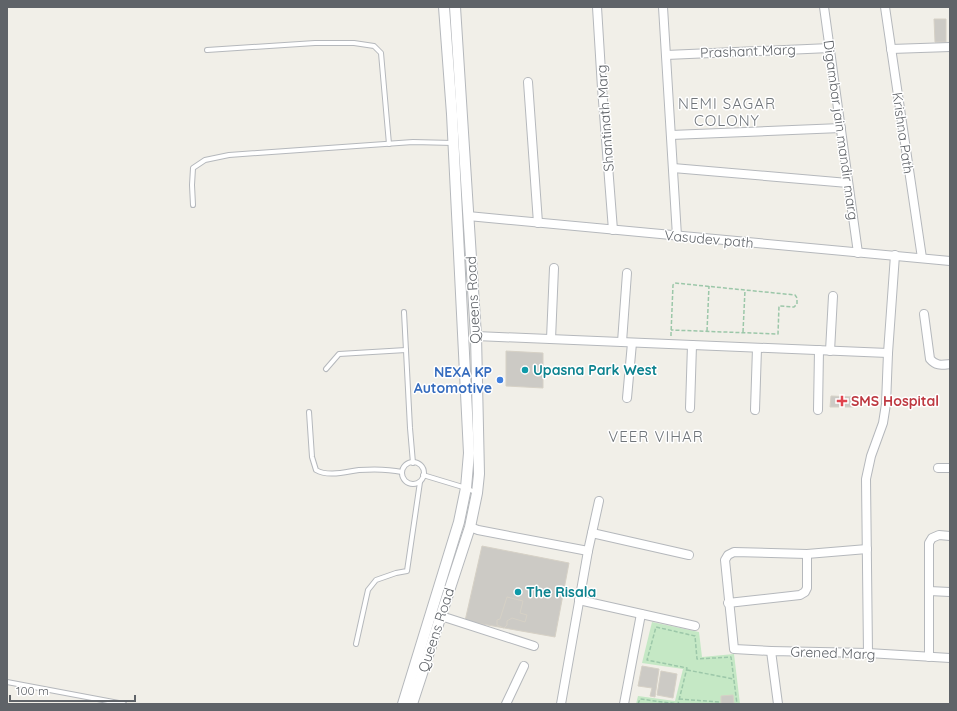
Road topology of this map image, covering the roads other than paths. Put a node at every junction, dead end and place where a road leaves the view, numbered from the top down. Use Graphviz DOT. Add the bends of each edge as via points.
graph roads {
  1 [pos="444,7"];
  2 [pos="455,7"];
  3 [pos="597,7"];
  4 [pos="663,7"];
  5 [pos="824,7"];
  6 [pos="885,7"];
  7 [pos="830,48"];
  8 [pos="950,48"];
  9 [pos="891,49"];
  10 [pos="207,50"];
  11 [pos="666,55"];
  12 [pos="528,82"];
  13 [pos="841,128"];
  14 [pos="671,135"];
  15 [pos="458,143"];
  16 [pos="388,144"];
  17 [pos="674,168"];
  18 [pos="848,184"];
  19 [pos="193,205"];
  20 [pos="468,216"];
  21 [pos="538,223"];
  22 [pos="613,230"];
  23 [pos="677,236"];
  24 [pos="858,253"];
  25 [pos="895,256"];
  26 [pos="922,258"];
  27 [pos="950,261"];
  28 [pos="554,268"];
  29 [pos="627,273"];
  30 [pos="833,296"];
  31 [pos="404,312"];
  32 [pos="924,314"];
  33 [pos="476,336"];
  34 [pos="551,339"];
  35 [pos="622,342"];
  36 [pos="632,343"];
  37 [pos="692,345"];
  38 [pos="757,348"];
  39 [pos="406,350"];
  40 [pos="819,350"];
  41 [pos="830,350"];
  42 [pos="888,353"];
  43 [pos="950,364"];
  44 [pos="326,368"];
  45 [pos="627,398"];
  46 [pos="690,408"];
  47 [pos="755,410"];
  48 [pos="818,410"];
  49 [pos="309,412"];
  50 [pos="414,463"];
  51 [pos="938,468"];
  52 [pos="950,468"];
  53 [pos="402,472"];
  54 [pos="423,475"];
  55 [pos="420,482"];
  56 [pos="466,488"];
  57 [pos="477,494"];
  58 [pos="599,501"];
  59 [pos="470,527"];
  60 [pos="592,533"];
  61 [pos="950,536"];
  62 [pos="867,549"];
  63 [pos="588,551"];
  64 [pos="807,554"];
  65 [pos="689,555"];
  66 [pos="929,591"];
  67 [pos="950,592"];
  68 [pos="579,600"];
  69 [pos="728,603"];
  70 [pos="641,614"];
  71 [pos="441,616"];
  72 [pos="695,626"];
  73 [pos="356,644"];
  74 [pos="534,646"];
  75 [pos="771,651"];
  76 [pos="868,653"];
  77 [pos="929,657"];
  78 [pos="950,658"];
  79 [pos="524,666"];
  80 [pos="7,682"];
  81 [pos="124,704"];
  82 [pos="403,704"];
  83 [pos="412,704"];
  84 [pos="506,704"];
  85 [pos="561,704"];
  86 [pos="624,704"];
  87 [pos="778,704"];
  1 -- 15 [label="street, Queens Road"];
  2 -- 15 [label="street, Queens Road"];
  3 -- 22 [label="street, Shantinath Marg"];
  4 -- 11 [label="street"];
  5 -- 7 [label="street, Digambar jain mandir marg"];
  6 -- 9 [label="street, Krishna Path"];
  7 -- 11 [label="street, Prashant Marg"];
  7 -- 13 [label="street, Digambar jain mandir marg"];
  8 -- 9 [label="street"];
  9 -- 26 [label="street, Krishna Path"];
  10 -- 16 [label="lane" via="315,43 374,46 381,53"];
  11 -- 14 [label="street"];
  12 -- 21 [label="street"];
  13 -- 14 [label="street"];
  13 -- 18 [label="street, Digambar jain mandir marg"];
  14 -- 17 [label="street"];
  15 -- 16 [label="lane"];
  15 -- 20 [label="street, Queens Road"];
  15 -- 56 [label="street, Queens Road" via="469,453"];
  16 -- 19 [label="lane" via="229,155 205,160 194,168"];
  17 -- 18 [label="street"];
  17 -- 23 [label="street"];
  18 -- 24 [label="street, Digambar jain mandir marg"];
  20 -- 21 [label="street, Vasudev path"];
  20 -- 33 [label="street, Queens Road"];
  21 -- 22 [label="street, Vasudev path"];
  22 -- 23 [label="street, Vasudev path"];
  23 -- 24 [label="street, Vasudev path"];
  24 -- 25 [label="street, Vasudev path"];
  25 -- 26 [label="street, Vasudev path"];
  25 -- 42 [label="street"];
  26 -- 27 [label="street, Vasudev path"];
  28 -- 34 [label="street"];
  29 -- 35 [label="street"];
  30 -- 41 [label="street"];
  31 -- 39 [label="lane"];
  32 -- 43 [label="street" via="930,359 939,365"];
  33 -- 34 [label="street"];
  33 -- 57 [label="street, Queens Road" via="480,454"];
  34 -- 35 [label="street"];
  35 -- 36 [label="street"];
  36 -- 37 [label="street"];
  36 -- 45 [label="street"];
  37 -- 38 [label="street"];
  37 -- 46 [label="street"];
  38 -- 40 [label="street"];
  38 -- 47 [label="street"];
  39 -- 44 [label="lane" via="339,354"];
  39 -- 50 [label="lane"];
  40 -- 41 [label="street"];
  40 -- 48 [label="street"];
  41 -- 42 [label="street"];
  42 -- 62 [label="street" via="883,423 870,456 866,479"];
  49 -- 53 [label="lane" via="313,464 320,473 388,469"];
  50 -- 53 [label="lane" via="405,466"];
  50 -- 54 [label="lane" via="420,465"];
  51 -- 52 [label="street"];
  53 -- 55 [label="lane" via="406,482"];
  54 -- 55 [label="lane"];
  54 -- 56 [label="lane"];
  55 -- 73 [label="lane" via="407,571 376,580 368,590"];
  56 -- 57 [label="lane"];
  56 -- 82 [label="street, Queens Road" via="459,522"];
  57 -- 59 [label="street, Queens Road"];
  58 -- 60 [label="street"];
  59 -- 63 [label="street"];
  59 -- 71 [label="street, Queens Road"];
  60 -- 63 [label="street"];
  60 -- 65 [label="street"];
  61 -- 66 [label="street" via="932,538 929,544"];
  62 -- 64 [label="street"];
  62 -- 76 [label="street"];
  63 -- 68 [label="street"];
  64 -- 69 [label="street" via="805,592 800,595"];
  64 -- 69 [label="street" via="734,552 728,555 725,560"];
  66 -- 67 [label="street"];
  66 -- 77 [label="street"];
  68 -- 70 [label="street"];
  68 -- 85 [label="street"];
  69 -- 75 [label="street" via="734,649"];
  70 -- 72 [label="street"];
  70 -- 86 [label="street"];
  71 -- 74 [label="street"];
  71 -- 83 [label="street, Queens Road"];
  75 -- 76 [label="street, Grened Marg"];
  75 -- 87 [label="street, Grened Marg"];
  76 -- 77 [label="street, Grened Marg"];
  77 -- 78 [label="street, Grened Marg"];
  79 -- 84 [label="street"];
  80 -- 81 [label="lane"];
}
